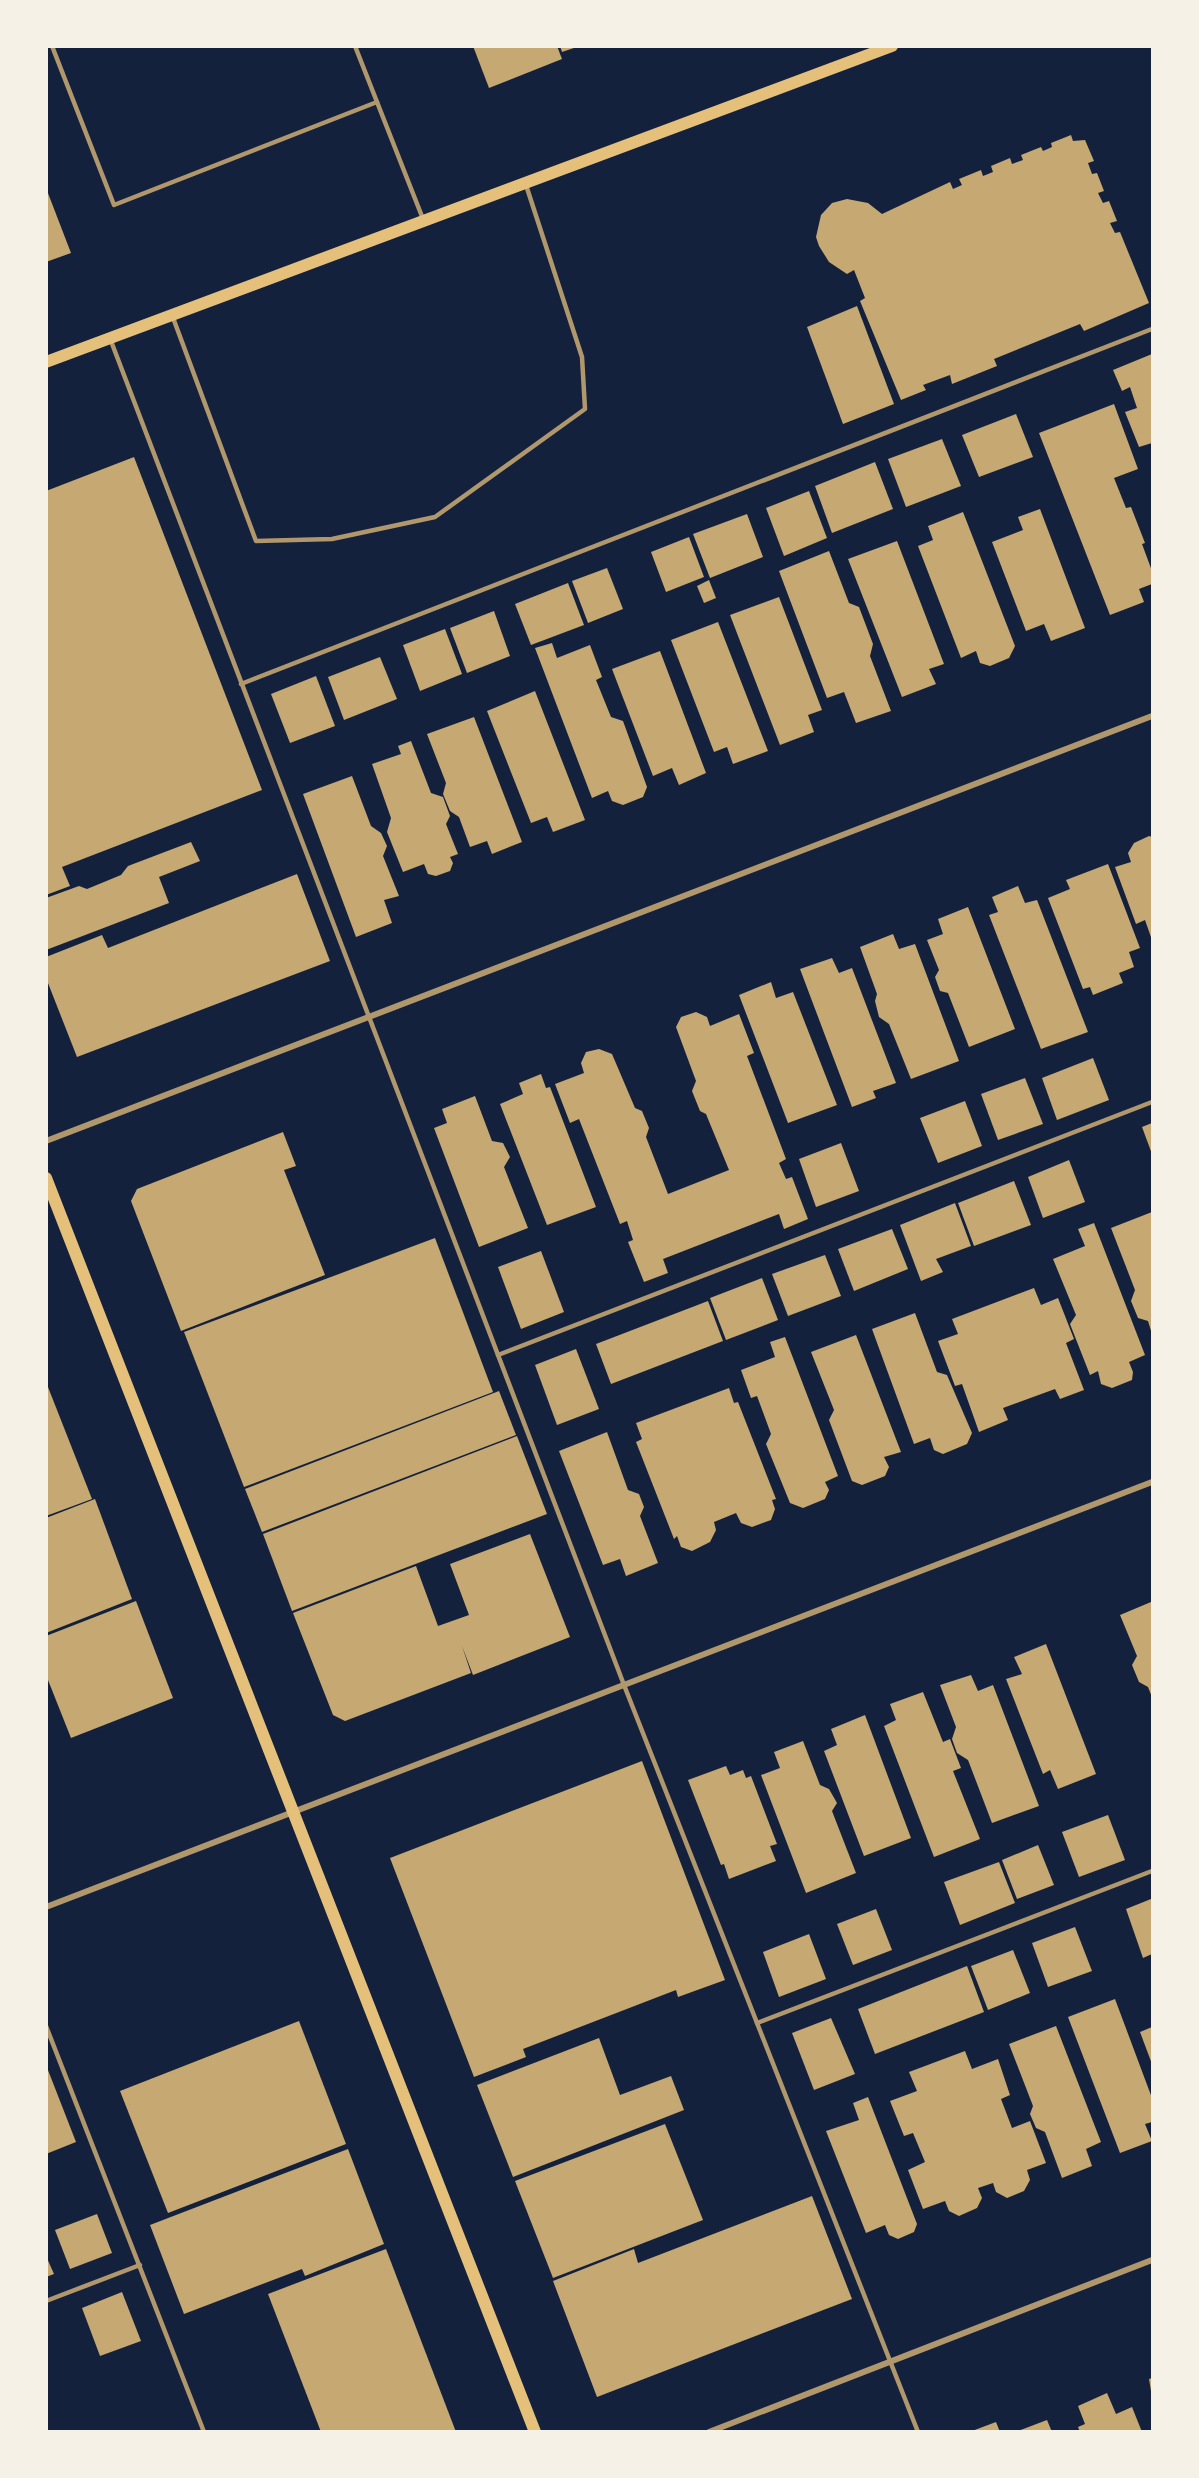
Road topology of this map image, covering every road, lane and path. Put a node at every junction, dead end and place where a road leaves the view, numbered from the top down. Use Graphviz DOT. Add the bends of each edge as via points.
graph roads {
  1 [pos="52,46"];
  2 [pos="355,46"];
  3 [pos="892,46"];
  4 [pos="377,102"];
  5 [pos="525,183"];
  6 [pos="424,221"];
  7 [pos="172,315"];
  8 [pos="1152,329"];
  9 [pos="110,338"];
  10 [pos="46,362"];
  11 [pos="241,684"];
  12 [pos="1152,716"];
  13 [pos="368,1017"];
  14 [pos="1152,1102"];
  15 [pos="46,1141"];
  16 [pos="46,1178"];
  17 [pos="498,1355"];
  18 [pos="1152,1482"];
  19 [pos="624,1685"];
  20 [pos="294,1812"];
  21 [pos="1152,1871"];
  22 [pos="46,1907"];
  23 [pos="757,2023"];
  24 [pos="46,2026"];
  25 [pos="1152,2260"];
  26 [pos="140,2265"];
  27 [pos="46,2301"];
  28 [pos="891,2361"];
  29 [pos="204,2432"];
  30 [pos="536,2432"];
  31 [pos="709,2432"];
  32 [pos="918,2432"];
  1 -- 4 [label="lane" via="114,205"];
  2 -- 4 [label="lane"];
  3 -- 5 [label="main road"];
  4 -- 6 [label="lane"];
  5 -- 6 [label="main road"];
  5 -- 7 [label="lane" via="582,357 585,409 435,517 332,539 256,541"];
  6 -- 7 [label="main road"];
  7 -- 9 [label="main road"];
  8 -- 11 [label="lane"];
  9 -- 10 [label="main road"];
  9 -- 11 [label="lane"];
  11 -- 13 [label="lane"];
  12 -- 13 [label="street"];
  13 -- 15 [label="street"];
  13 -- 17 [label="lane"];
  14 -- 17 [label="lane"];
  16 -- 20 [label="main road"];
  17 -- 19 [label="lane"];
  18 -- 19 [label="street"];
  19 -- 20 [label="street"];
  19 -- 23 [label="lane"];
  20 -- 22 [label="street"];
  20 -- 30 [label="main road"];
  21 -- 23 [label="lane"];
  23 -- 28 [label="lane"];
  24 -- 26 [label="lane"];
  25 -- 28 [label="street"];
  26 -- 27 [label="lane"];
  26 -- 29 [label="lane"];
  28 -- 31 [label="street"];
  28 -- 32 [label="lane"];
}
